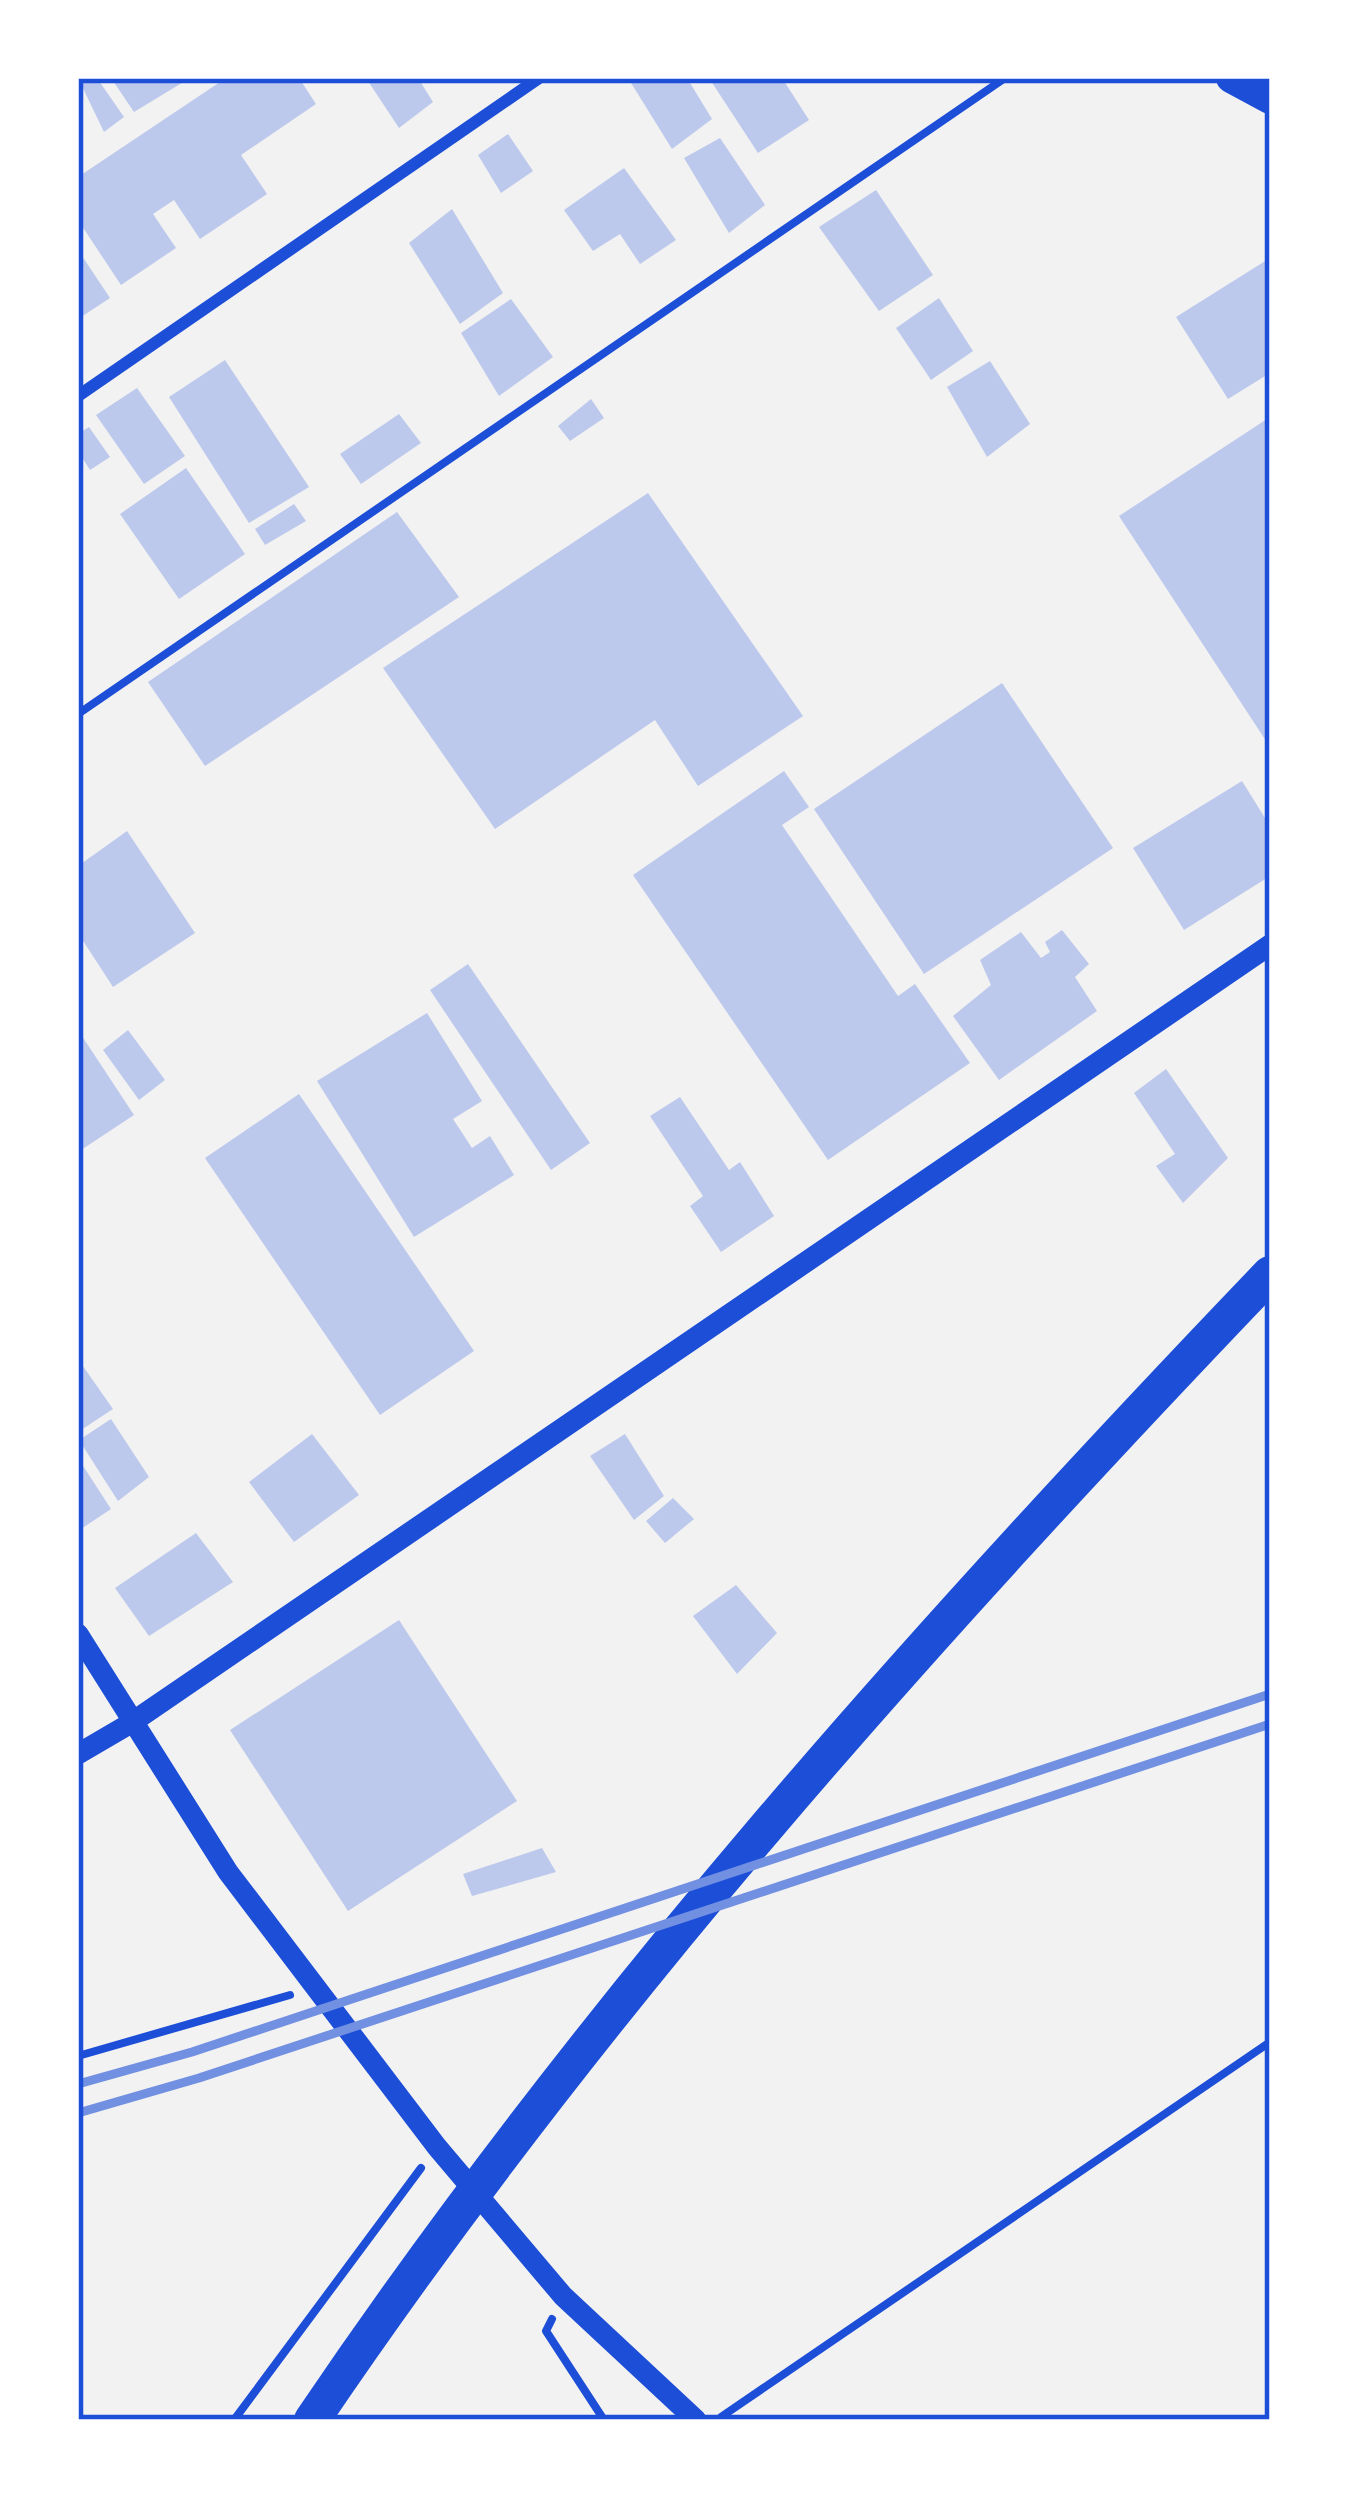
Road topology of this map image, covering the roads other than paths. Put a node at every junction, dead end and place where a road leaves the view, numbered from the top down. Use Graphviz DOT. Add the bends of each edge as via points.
graph roads {
  1 [pos="539,78"];
  2 [pos="1231,78"];
  3 [pos="1270,99"];
  4 [pos="78,396"];
  5 [pos="1270,945"];
  6 [pos="1270,1274"];
  7 [pos="78,1634"];
  8 [pos="131,1723"];
  9 [pos="78,1754"];
  10 [pos="312,2420"];
  11 [pos="696,2420"];
  1 -- 4 [label="street"];
  2 -- 3 [label="main road"];
  5 -- 8 [label="street"];
  6 -- 10 [label="highway" via="824,1754 425,2254"];
  7 -- 8 [label="street"];
  8 -- 9 [label="street"];
  8 -- 11 [label="street" via="228,1872 436,2147 563,2296"];
}
